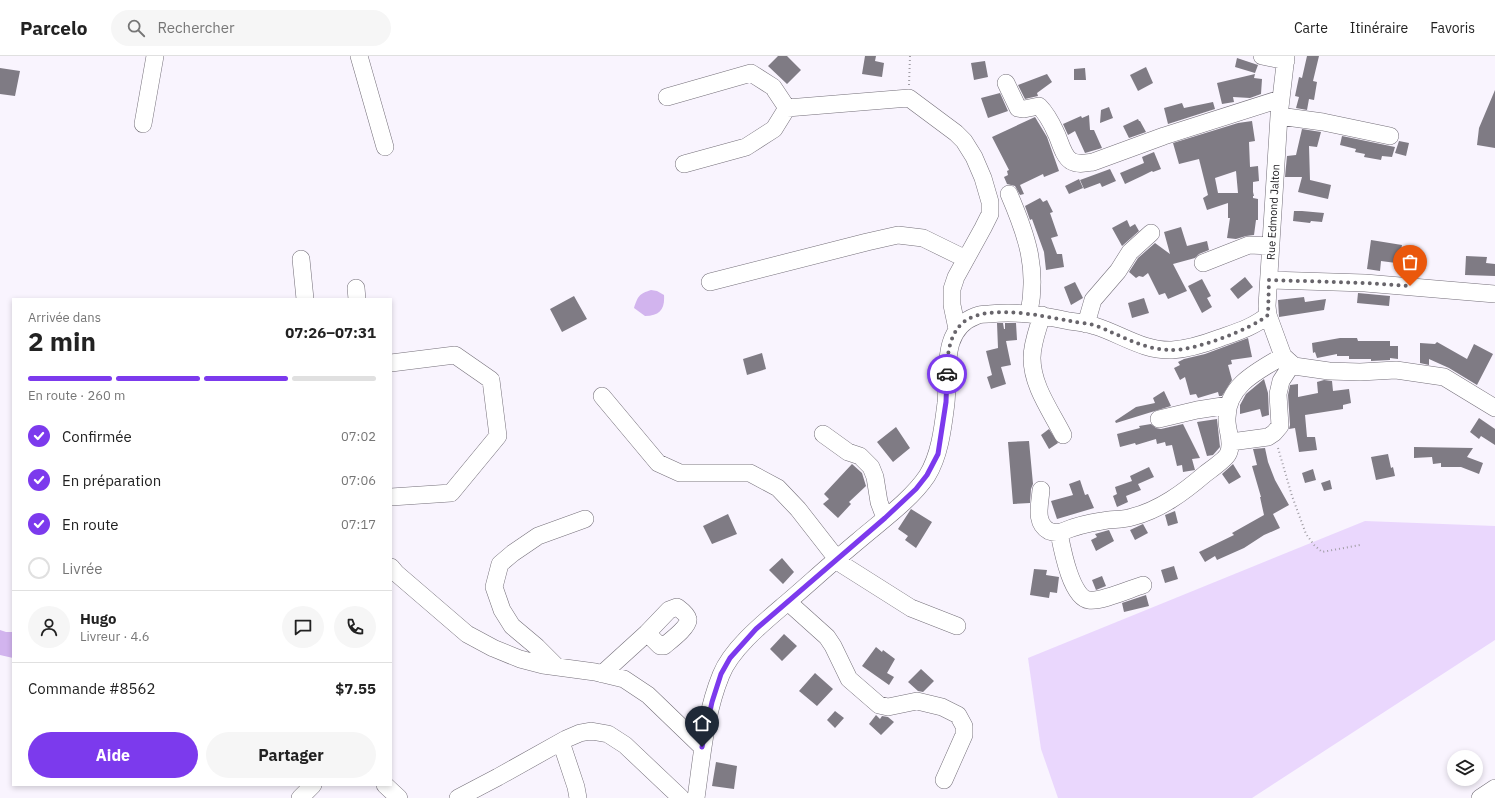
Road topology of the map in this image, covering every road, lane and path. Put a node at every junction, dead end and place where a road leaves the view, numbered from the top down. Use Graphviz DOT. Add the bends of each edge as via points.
graph roads {
  1 [pos="155,56"];
  2 [pos="359,56"];
  3 [pos="910,56"];
  4 [pos="1262,56"];
  5 [pos="1286,58"];
  6 [pos="1006,83"];
  7 [pos="667,97"];
  8 [pos="909,98"];
  9 [pos="1280,99"];
  10 [pos="787,108"];
  11 [pos="1279,116"];
  12 [pos="143,124"];
  13 [pos="1390,136"];
  14 [pos="385,147"];
  15 [pos="684,164"];
  16 [pos="1009,194"];
  17 [pos="1152,233"];
  18 [pos="1271,246"];
  19 [pos="301,259"];
  20 [pos="966,259"];
  21 [pos="1203,263"];
  22 [pos="1269,280"];
  23 [pos="710,282"];
  24 [pos="1495,294"];
  25 [pos="305,298"];
  26 [pos="1035,314"];
  27 [pos="1268,315"];
  28 [pos="1086,324"];
  29 [pos="957,329"];
  30 [pos="1287,360"];
  31 [pos="392,363"];
  32 [pos="602,396"];
  33 [pos="1229,405"];
  34 [pos="1495,408"];
  35 [pos="1159,419"];
  36 [pos="1274,433"];
  37 [pos="823,434"];
  38 [pos="1064,435"];
  39 [pos="1230,442"];
  40 [pos="1041,490"];
  41 [pos="392,497"];
  42 [pos="885,518"];
  43 [pos="585,519"];
  44 [pos="1059,533"];
  45 [pos="1360,545"];
  46 [pos="837,559"];
  47 [pos="392,568"];
  48 [pos="1143,585"];
  49 [pos="788,602"];
  50 [pos="957,626"];
  51 [pos="646,633"];
  52 [pos="557,667"];
  53 [pos="602,674"];
  54 [pos="561,742"];
  55 [pos="702,747"];
  56 [pos="944,780"];
  57 [pos="311,786"];
  58 [pos="386,786"];
  59 [pos="1495,788"];
  60 [pos="460,797"];
  61 [pos="300,798"];
  62 [pos="399,798"];
  63 [pos="578,798"];
  64 [pos="681,798"];
  65 [pos="696,798"];
  66 [pos="1480,798"];
  1 -- 12 [label="street"];
  2 -- 14 [label="street"];
  3 -- 8 [label="path"];
  4 -- 5 [label="street"];
  5 -- 9 [label="street, Rue Edmond Jalton"];
  6 -- 9 [label="street" via="1018,108 1039,106 1056,131 1070,160 1083,164"];
  7 -- 10 [label="street" via="751,73 773,87"];
  8 -- 10 [label="street"];
  8 -- 20 [label="street" via="964,141 983,178 990,202 990,214"];
  9 -- 11 [label="street, Rue Edmond Jalton"];
  10 -- 15 [label="street" via="774,129 746,147"];
  11 -- 13 [label="street"];
  11 -- 18 [label="street, Rue Edmond Jalton"];
  16 -- 26 [label="street" via="1031,258"];
  17 -- 28 [label="street" via="1130,252 1118,271 1093,300"];
  18 -- 21 [label="street" via="1249,245"];
  18 -- 22 [label="street, Rue Edmond Jalton"];
  19 -- 25 [label="street"];
  20 -- 23 [label="street" via="923,238 898,235"];
  20 -- 29 [label="street" via="952,289"];
  22 -- 24 [label="street" via="1365,283"];
  22 -- 27 [label="street, Rue Edmond Jalton"];
  26 -- 28 [label="street"];
  26 -- 29 [label="street" via="999,312 977,315"];
  26 -- 38 [label="street" via="1032,358 1034,377"];
  27 -- 28 [label="street" via="1239,332 1194,347 1170,350 1149,348"];
  27 -- 30 [label="street, Rue Edmond Jalton"];
  29 -- 42 [label="street" via="951,341 947,364 946,402 938,454 916,489"];
  30 -- 33 [label="street" via="1254,374 1240,384"];
  30 -- 34 [label="street" via="1294,366 1310,369 1360,372 1396,370 1444,377"];
  30 -- 36 [label="street" via="1278,394 1280,426"];
  31 -- 41 [label="street" via="455,355 491,380 498,436 451,493"];
  32 -- 46 [label="street" via="658,463 680,473 750,473 778,488"];
  33 -- 35 [label="street"];
  33 -- 39 [label="street" via="1226,418"];
  36 -- 39 [label="street" via="1268,437"];
  36 -- 45 [label="path" via="1294,502 1306,534 1314,545 1322,552"];
  37 -- 42 [label="street" via="848,452 860,456 871,467"];
  39 -- 44 [label="street" via="1228,455 1172,499 1132,517 1077,526"];
  40 -- 44 [label="street" via="1038,518 1046,529"];
  42 -- 46 [label="street"];
  43 -- 52 [label="street" via="538,536 513,553 500,564 494,587 502,610 512,626"];
  44 -- 48 [label="street" via="1072,581 1085,599 1091,601"];
  46 -- 49 [label="street"];
  46 -- 50 [label="street" via="911,608"];
  47 -- 52 [label="street" via="467,634 493,648 520,658"];
  49 -- 55 [label="street" via="756,629 730,658 721,674 712,702"];
  49 -- 56 [label="street" via="827,637 849,679 879,705 888,707 917,701 942,706 958,715 964,726 964,735"];
  51 -- 53 [label="street"];
  52 -- 53 [label="street"];
  53 -- 55 [label="street" via="624,679 648,695"];
  54 -- 60 [label="street"];
  54 -- 63 [label="street"];
  54 -- 64 [label="street" via="591,731 608,734 624,745"];
  55 -- 65 [label="street"];
  57 -- 61 [label="street"];
  58 -- 62 [label="street"];
  59 -- 66 [label="street"];
}
